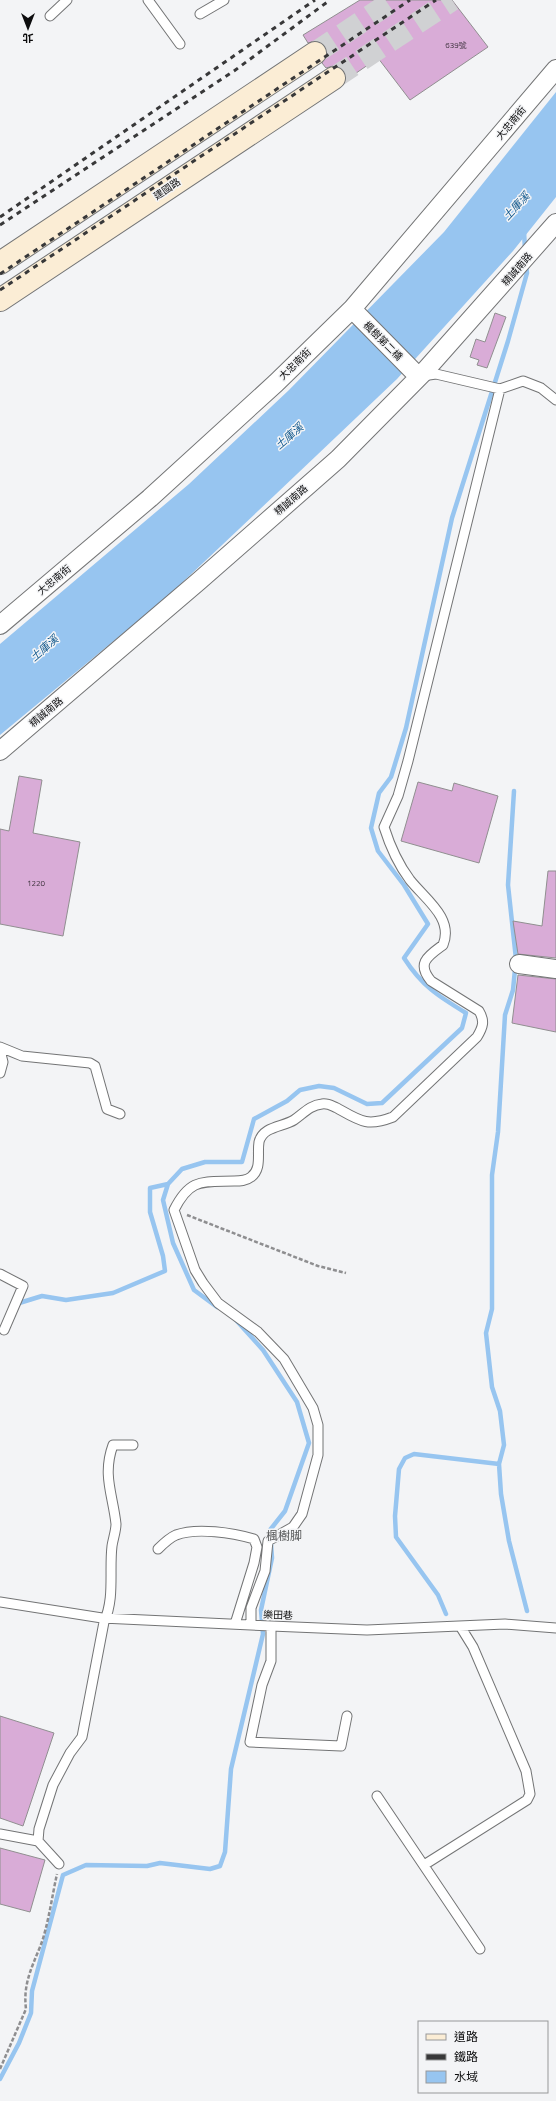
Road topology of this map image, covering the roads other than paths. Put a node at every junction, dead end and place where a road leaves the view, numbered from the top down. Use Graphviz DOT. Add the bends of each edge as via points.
graph roads {
  1 [pos="67,0"];
  2 [pos="148,0"];
  3 [pos="224,0"];
  4 [pos="200,14"];
  5 [pos="50,16"];
  6 [pos="180,44"];
  7 [pos="315,53"];
  8 [pos="556,69"];
  9 [pos="334,78"];
  10 [pos="556,223"];
  11 [pos="0,263"];
  12 [pos="0,300"];
  13 [pos="352,309"];
  14 [pos="417,375"];
  15 [pos="500,389"];
  16 [pos="556,400"];
  17 [pos="0,625"];
  18 [pos="0,751"];
  19 [pos="519,964"];
  20 [pos="556,969"];
  21 [pos="0,1047"];
  22 [pos="0,1050"];
  23 [pos="0,1073"];
  24 [pos="120,1114"];
  25 [pos="0,1274"];
  26 [pos="4,1330"];
  27 [pos="133,1445"];
  28 [pos="158,1549"];
  29 [pos="0,1602"];
  30 [pos="106,1618"];
  31 [pos="235,1624"];
  32 [pos="251,1625"];
  33 [pos="271,1626"];
  34 [pos="460,1626"];
  35 [pos="556,1628"];
  36 [pos="347,1716"];
  37 [pos="377,1796"];
  38 [pos="0,1834"];
  39 [pos="38,1841"];
  40 [pos="59,1864"];
  41 [pos="424,1865"];
  42 [pos="480,1949"];
  1 -- 5 [label="lane"];
  2 -- 6 [label="lane"];
  3 -- 4 [label="lane"];
  7 -- 11 [label="main road"];
  8 -- 13 [label="street, 大忠南街"];
  9 -- 12 [label="main road, 建國路"];
  10 -- 14 [label="street, 精誠南路" via="518,268"];
  13 -- 14 [label="street, 楓樹第二橋"];
  13 -- 17 [label="street, 大忠南街" via="150,498"];
  14 -- 15 [label="lane" via="436,374"];
  14 -- 18 [label="street, 精誠南路" via="338,459 199,582"];
  15 -- 16 [label="lane" via="523,381 540,388"];
  15 -- 32 [label="lane" via="408,761 398,796 384,827 389,845 403,869 436,907 446,930 443,945 426,959 423,965 426,975 431,981 478,1011 483,1018 483,1027 477,1037 393,1117 380,1122 366,1123 330,1105 322,1104 309,1108 293,1121 280,1125 262,1136 259,1142 258,1165 252,1177 244,1181 200,1182 181,1196 174,1210 195,1270 203,1283 218,1303 258,1332 284,1359 313,1408 318,1425 318,1455 302,1514 293,1527 268,1541 265,1571 252,1608"];
  19 -- 20 [label="street"];
  21 -- 24 [label="lane" via="22,1056 90,1063 95,1066 107,1109"];
  22 -- 23 [label="lane" via="4,1062"];
  25 -- 26 [label="lane" via="23,1286"];
  27 -- 30 [label="lane" via="113,1445 108,1461 108,1478 116,1526 112,1546 110,1609"];
  28 -- 31 [label="lane" via="174,1536 187,1532 232,1533 254,1539 257,1547 254,1564"];
  29 -- 30 [label="lane, 樂田巷"];
  30 -- 31 [label="lane, 樂田巷"];
  30 -- 39 [label="lane" via="82,1737 53,1785 39,1829"];
  31 -- 32 [label="lane, 樂田巷"];
  32 -- 33 [label="lane, 樂田巷"];
  33 -- 34 [label="lane, 樂田巷" via="367,1630"];
  33 -- 36 [label="lane" via="271,1661 262,1685 250,1742 340,1746"];
  34 -- 35 [label="lane, 樂田巷" via="505,1624"];
  34 -- 41 [label="lane" via="473,1647 526,1771 530,1794 527,1800"];
  37 -- 41 [label="lane"];
  38 -- 39 [label="lane"];
  39 -- 40 [label="lane"];
  41 -- 42 [label="lane"];
}
